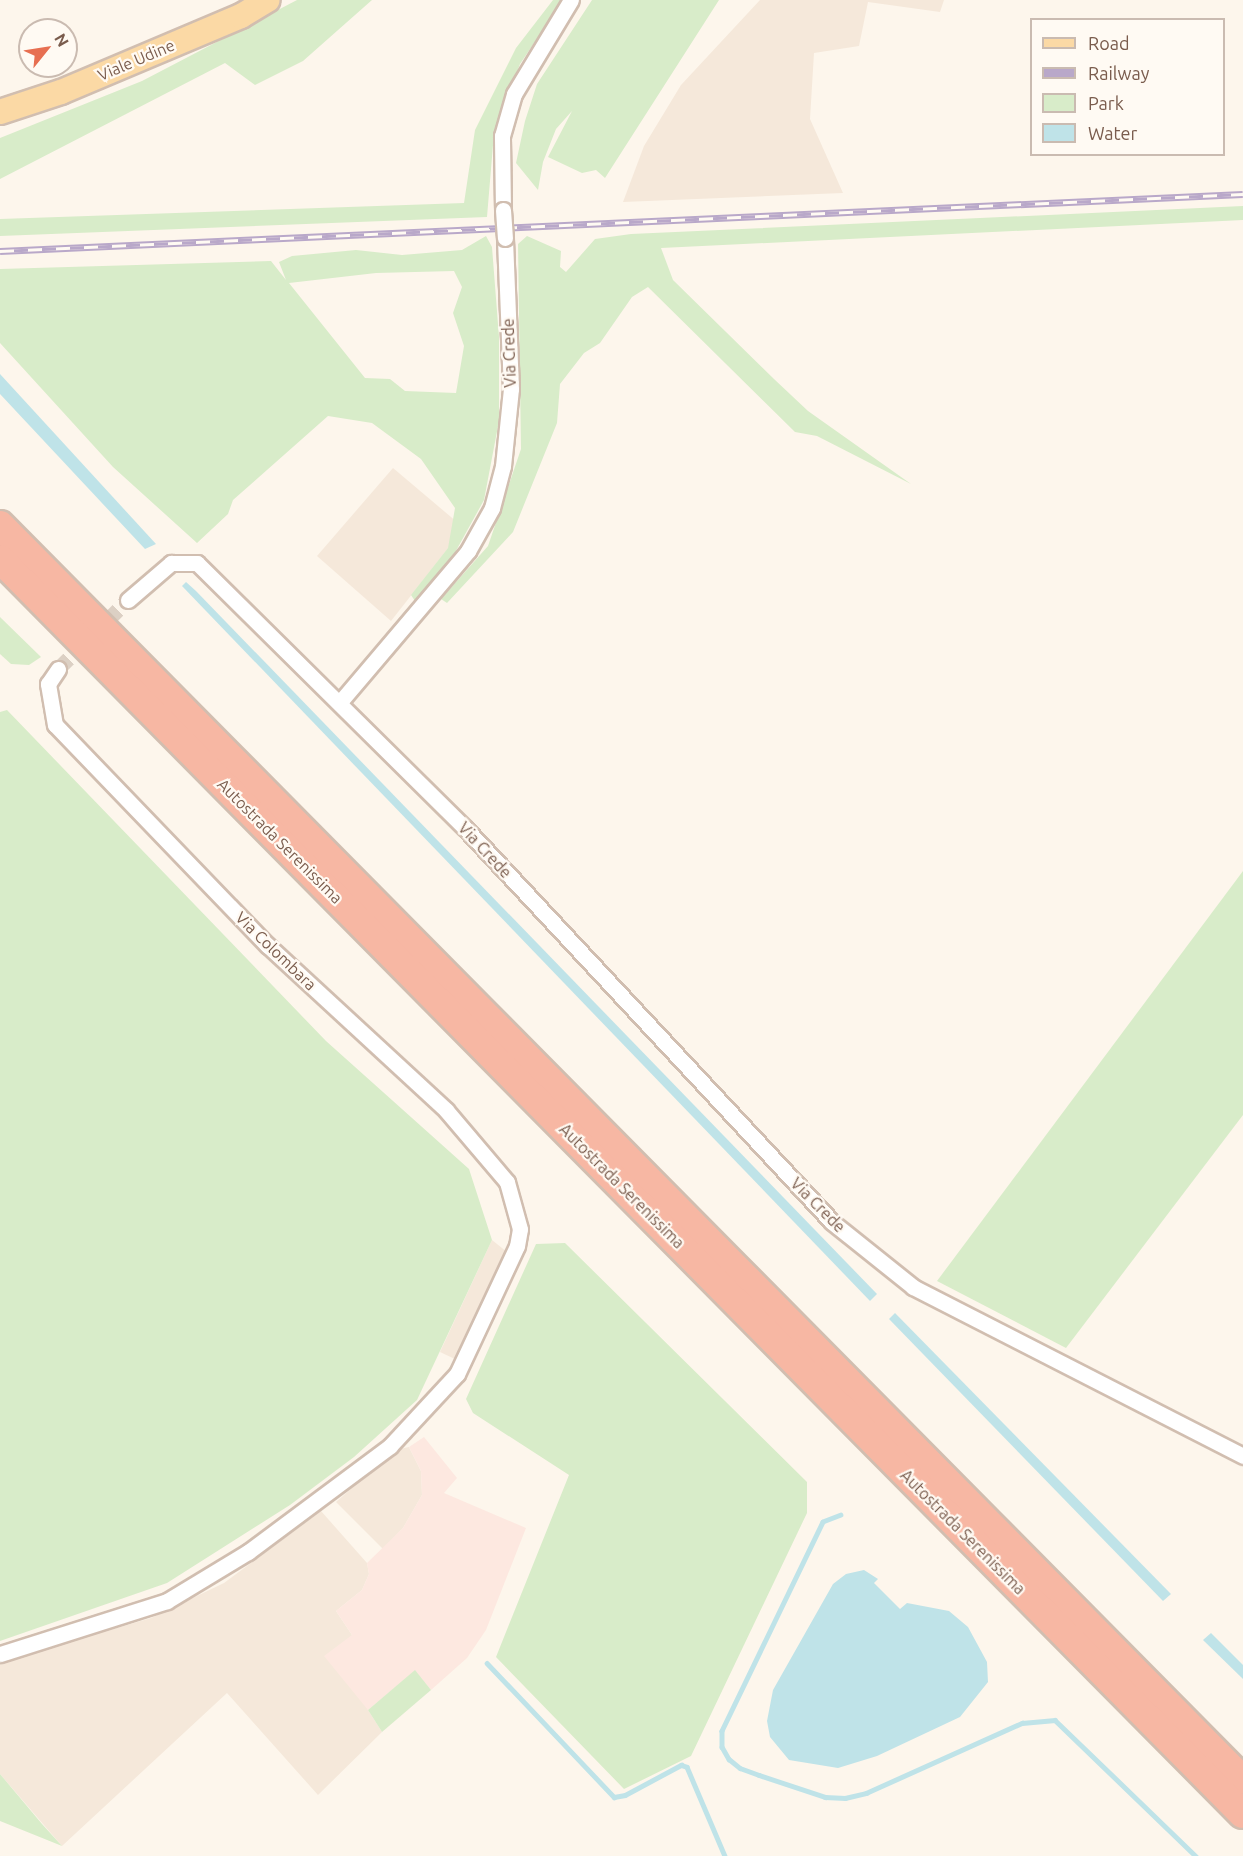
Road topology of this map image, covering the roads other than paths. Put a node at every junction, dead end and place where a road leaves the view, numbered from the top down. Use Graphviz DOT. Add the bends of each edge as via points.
graph roads {
  1 [pos="268,0"];
  2 [pos="571,0"];
  3 [pos="0,112"];
  4 [pos="0,525"];
  5 [pos="0,559"];
  6 [pos="128,600"];
  7 [pos="58,669"];
  8 [pos="340,702"];
  9 [pos="1243,1456"];
  10 [pos="0,1654"];
  11 [pos="1243,1780"];
  12 [pos="1243,1814"];
  1 -- 3 [label="main road, Viale Udine" via="241,16 72,88"];
  2 -- 8 [label="street, Via Crede, bridge" via="514,94 502,136 512,389 503,466 492,508 468,551"];
  4 -- 11 [label="highway, Autostrada Serenissima"];
  5 -- 12 [label="highway, Autostrada Serenissima"];
  6 -- 8 [label="street" via="171,563 197,563"];
  7 -- 10 [label="street, Via Colombara" via="48,684 55,725 268,946 446,1110 507,1182 520,1229 517,1246 457,1374 390,1446 248,1552 166,1601"];
  8 -- 9 [label="street, Via Crede" via="465,828 832,1222 913,1287"];
}
